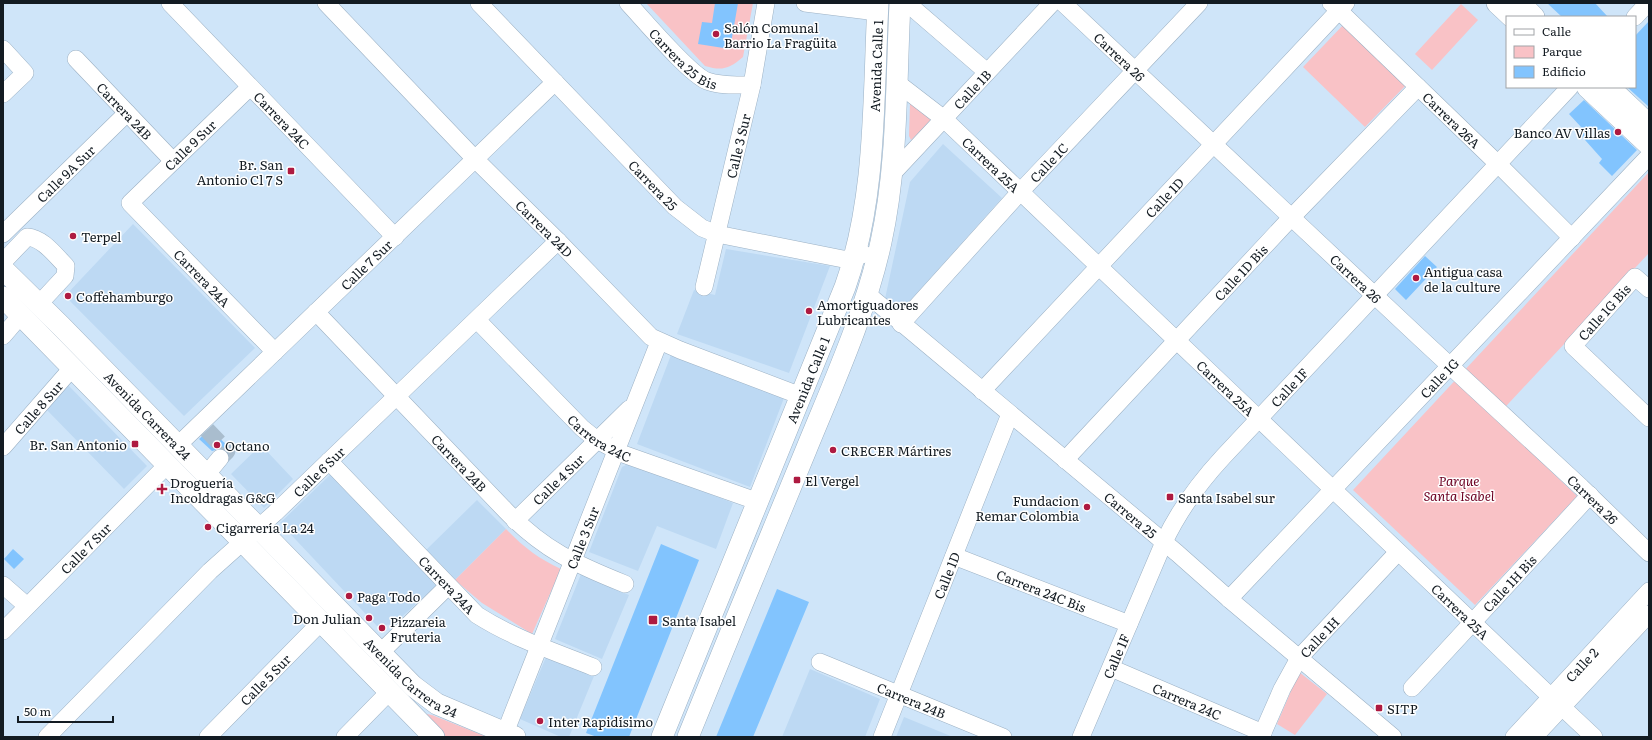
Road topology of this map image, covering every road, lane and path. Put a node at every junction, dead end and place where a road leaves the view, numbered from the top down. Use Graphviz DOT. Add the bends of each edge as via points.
graph roads {
  1 [pos="170,3"];
  2 [pos="326,3"];
  3 [pos="479,3"];
  4 [pos="628,3"];
  5 [pos="766,3"];
  6 [pos="804,3"];
  7 [pos="900,3"];
  8 [pos="906,3"];
  9 [pos="1052,3"];
  10 [pos="1063,3"];
  11 [pos="1199,3"];
  12 [pos="1498,3"];
  13 [pos="1520,3"];
  14 [pos="1648,3"];
  15 [pos="1338,6"];
  16 [pos="878,7"];
  17 [pos="1511,16"];
  18 [pos="1533,16"];
  19 [pos="1636,16"];
  20 [pos="3,49"];
  21 [pos="76,59"];
  22 [pos="1134,70"];
  23 [pos="987,72"];
  24 [pos="555,82"];
  25 [pos="896,82"];
  26 [pos="752,85"];
  27 [pos="250,87"];
  28 [pos="1418,87"];
  29 [pos="1569,88"];
  30 [pos="1588,88"];
  31 [pos="1610,88"];
  32 [pos="3,94"];
  33 [pos="127,113"];
  34 [pos="944,119"];
  35 [pos="1649,125"];
  36 [pos="1214,144"];
  37 [pos="1649,145"];
  38 [pos="1649,156"];
  39 [pos="475,159"];
  40 [pos="174,161"];
  41 [pos="1498,164"];
  42 [pos="892,175"];
  43 [pos="1020,192"];
  44 [pos="130,203"];
  45 [pos="1292,218"];
  46 [pos="3,234"];
  47 [pos="717,234"];
  48 [pos="394,237"];
  49 [pos="1572,238"];
  50 [pos="558,241"];
  51 [pos="881,242"];
  52 [pos="855,258"];
  53 [pos="3,262"];
  54 [pos="1098,266"];
  55 [pos="3,269"];
  56 [pos="704,287"];
  57 [pos="1649,289"];
  58 [pos="866,294"];
  59 [pos="1374,295"];
  60 [pos="3,297"];
  61 [pos="39,304"];
  62 [pos="316,312"];
  63 [pos="21,315"];
  64 [pos="477,320"];
  65 [pos="901,324"];
  66 [pos="3,336"];
  67 [pos="1176,341"];
  68 [pos="659,342"];
  69 [pos="275,352"];
  70 [pos="1451,366"];
  71 [pos="73,367"];
  72 [pos="982,391"];
  73 [pos="801,396"];
  74 [pos="396,397"];
  75 [pos="634,404"];
  76 [pos="1010,414"];
  77 [pos="1649,418"];
  78 [pos="1258,419"];
  79 [pos="597,440"];
  80 [pos="3,447"];
  81 [pos="616,450"];
  82 [pos="172,455"];
  83 [pos="1065,460"];
  84 [pos="329,461"];
  85 [pos="1333,490"];
  86 [pos="1590,495"];
  87 [pos="758,502"];
  88 [pos="515,520"];
  89 [pos="250,535"];
  90 [pos="1164,542"];
  91 [pos="1398,552"];
  92 [pos="1649,553"];
  93 [pos="954,556"];
  94 [pos="572,562"];
  95 [pos="625,584"];
  96 [pos="3,585"];
  97 [pos="448,586"];
  98 [pos="1649,591"];
  99 [pos="1229,599"];
  100 [pos="27,606"];
  101 [pos="1649,614"];
  102 [pos="321,622"];
  103 [pos="1472,622"];
  104 [pos="1129,624"];
  105 [pos="3,630"];
  106 [pos="539,646"];
  107 [pos="380,653"];
  108 [pos="1299,658"];
  109 [pos="820,662"];
  110 [pos="593,667"];
  111 [pos="1111,668"];
  112 [pos="1412,688"];
  113 [pos="390,692"];
  114 [pos="899,694"];
  115 [pos="1556,702"];
  116 [pos="510,735"];
  117 [pos="1262,735"];
  118 [pos="47,737"];
  119 [pos="208,737"];
  120 [pos="346,737"];
  121 [pos="434,737"];
  122 [pos="662,737"];
  123 [pos="688,737"];
  124 [pos="882,737"];
  125 [pos="1003,737"];
  126 [pos="1082,737"];
  127 [pos="1394,737"];
  128 [pos="1514,737"];
  129 [pos="1534,737"];
  130 [pos="1594,737"];
  1 -- 27 [label="street, Carrera 24C"];
  2 -- 39 [label="street, Carrera 24D"];
  3 -- 24 [label="street, Carrera 25"];
  4 -- 26 [label="street, Carrera 25 Bis" via="688,66 706,80"];
  5 -- 26 [label="street, Calle 3 Sur"];
  6 -- 16 [label="street"];
  7 -- 25 [label="main road, Avenida Calle 1"];
  8 -- 23 [label="street"];
  9 -- 23 [label="street, Calle 1B"];
  10 -- 22 [label="street, Carrera 26"];
  11 -- 22 [label="street, Calle 1C"];
  12 -- 17 [label="main road"];
  13 -- 18 [label="main road"];
  14 -- 19 [label="street"];
  15 -- 28 [label="street, Carrera 26A"];
  15 -- 36 [label="street, Calle 1D"];
  16 -- 52 [label="main road, Avenida Calle 1" via="867,199"];
  20 -- 32 [label="street" via="25,73"];
  21 -- 33 [label="street, Carrera 24B"];
  22 -- 36 [label="street, Carrera 26"];
  22 -- 43 [label="street, Calle 1C"];
  23 -- 34 [label="street, Calle 1B"];
  24 -- 39 [label="street, Calle 7 Sur"];
  24 -- 47 [label="street, Carrera 25" via="675,207 702,228"];
  25 -- 34 [label="street, Carrera 25A"];
  25 -- 42 [label="main road, Avenida Calle 1"];
  26 -- 47 [label="street, Calle 3 Sur"];
  27 -- 40 [label="street, Calle 9 Sur"];
  27 -- 48 [label="street, Carrera 24C"];
  28 -- 41 [label="street, Carrera 26A"];
  28 -- 45 [label="street, Calle 1D Bis"];
  29 -- 41 [label="street, Calle 1F"];
  30 -- 37 [label="main road"];
  31 -- 35 [label="main road"];
  33 -- 40 [label="street, Carrera 24B"];
  33 -- 46 [label="street, Calle 9A Sur"];
  34 -- 42 [label="street, Calle 1B"];
  34 -- 43 [label="street, Carrera 25A"];
  36 -- 45 [label="street, Carrera 26"];
  36 -- 54 [label="street, Calle 1D"];
  38 -- 49 [label="street, Calle 1G"];
  39 -- 48 [label="street, Calle 7 Sur"];
  39 -- 50 [label="street, Carrera 24D"];
  40 -- 44 [label="street, Calle 9 Sur"];
  41 -- 49 [label="street, Carrera 26A"];
  41 -- 59 [label="street, Calle 1F"];
  42 -- 51 [label="main road, Avenida Calle 1"];
  43 -- 54 [label="street, Carrera 25A"];
  43 -- 65 [label="street, Calle 1C"];
  44 -- 69 [label="street, Carrera 24A"];
  45 -- 59 [label="street, Carrera 26"];
  45 -- 67 [label="street, Calle 1D Bis"];
  47 -- 52 [label="street, Carrera 25" via="843,259"];
  47 -- 56 [label="street, Calle 3 Sur"];
  48 -- 62 [label="street, Calle 7 Sur"];
  49 -- 70 [label="street, Calle 1G"];
  50 -- 64 [label="street, Calle 6 Sur"];
  50 -- 68 [label="street, Carrera 24D" via="645,331"];
  51 -- 52 [label="street, Carrera 25"];
  51 -- 58 [label="main road, Avenida Calle 1"];
  52 -- 73 [label="main road, Avenida Calle 1"];
  53 -- 61 [label="street" via="27,237 35,237 66,266 65,276"];
  54 -- 67 [label="street, Carrera 25A"];
  54 -- 72 [label="street, Calle 1D"];
  55 -- 61 [label="main road, Avenida Carrera 24"];
  57 -- 77 [label="street, Calle 1G Bis" via="1635,277 1573,346"];
  58 -- 65 [label="street, Carrera 25"];
  58 -- 123 [label="main road, Avenida Calle 1" via="832,386"];
  59 -- 70 [label="street, Carrera 26"];
  59 -- 78 [label="street, Calle 1F"];
  60 -- 63 [label="main road, Avenida Carrera 24"];
  61 -- 82 [label="main road, Avenida Carrera 24"];
  62 -- 69 [label="street, Calle 7 Sur"];
  62 -- 74 [label="street, Carrera 24B"];
  63 -- 66 [label="street"];
  63 -- 71 [label="main road, Avenida Carrera 24"];
  64 -- 74 [label="street, Calle 6 Sur"];
  64 -- 79 [label="street, Carrera 24C" via="582,428"];
  65 -- 72 [label="street, Carrera 25"];
  67 -- 78 [label="street, Carrera 25A"];
  67 -- 83 [label="street, Calle 1D Bis"];
  68 -- 73 [label="street, Carrera 24D"];
  68 -- 75 [label="street, Calle 3 Sur"];
  69 -- 82 [label="street, Calle 7 Sur" via="204,427"];
  70 -- 85 [label="street, Calle 1G"];
  70 -- 86 [label="street, Carrera 26"];
  71 -- 80 [label="street, Calle 8 Sur"];
  71 -- 82 [label="main road, Avenida Carrera 24"];
  72 -- 76 [label="street, Carrera 25"];
  73 -- 87 [label="main road, Avenida Calle 1"];
  74 -- 84 [label="street, Calle 6 Sur"];
  74 -- 88 [label="street, Carrera 24B"];
  75 -- 79 [label="street, Calle 4 Sur"];
  75 -- 81 [label="street, Calle 3 Sur"];
  76 -- 83 [label="street, Carrera 25"];
  76 -- 93 [label="street, Calle 1D"];
  78 -- 85 [label="street, Carrera 25A"];
  78 -- 90 [label="street, Calle 1F" via="1194,490"];
  79 -- 81 [label="street, Carrera 24C"];
  79 -- 88 [label="street, Calle 4 Sur"];
  81 -- 87 [label="street, Carrera 24C"];
  81 -- 94 [label="street, Calle 3 Sur"];
  82 -- 89 [label="main road, Avenida Carrera 24"];
  82 -- 89 [label="main road, Avenida Carrera 24" via="217,465"];
  82 -- 100 [label="street, Calle 7 Sur"];
  83 -- 90 [label="street, Carrera 25"];
  84 -- 89 [label="street, Calle 6 Sur"];
  84 -- 97 [label="street, Carrera 24A"];
  85 -- 91 [label="street, Carrera 25A"];
  85 -- 99 [label="street, Calle 1G"];
  86 -- 92 [label="street, Carrera 26"];
  86 -- 103 [label="street, Calle 1H Bis"];
  87 -- 122 [label="main road, Avenida Calle 1"];
  88 -- 94 [label="street, Carrera 24B" via="551,550"];
  89 -- 102 [label="main road, Avenida Carrera 24"];
  89 -- 107 [label="main road, Avenida Carrera 24"];
  89 -- 118 [label="street, Calle 6 Sur" via="210,571"];
  90 -- 99 [label="street, Carrera 25"];
  90 -- 104 [label="street, Calle 1F"];
  91 -- 103 [label="street, Carrera 25A"];
  91 -- 108 [label="street, Calle 1H"];
  93 -- 104 [label="street, Carrera 24C Bis"];
  93 -- 114 [label="street, Calle 1D"];
  94 -- 95 [label="street, Carrera 24B"];
  94 -- 106 [label="street, Calle 3 Sur"];
  96 -- 100 [label="street"];
  97 -- 106 [label="street, Carrera 24A" via="477,615 498,628"];
  97 -- 107 [label="street"];
  98 -- 115 [label="street, Calle 2"];
  99 -- 108 [label="street, Carrera 25"];
  100 -- 105 [label="street, Calle 7 Sur"];
  101 -- 115 [label="street, Calle 2"];
  102 -- 113 [label="main road, Avenida Carrera 24"];
  102 -- 119 [label="street, Calle 5 Sur"];
  103 -- 112 [label="street, Calle 1H Bis"];
  103 -- 115 [label="street, Carrera 25A"];
  104 -- 111 [label="street, Calle 1F"];
  106 -- 110 [label="street, Carrera 24A"];
  106 -- 116 [label="street, Calle 3 Sur"];
  107 -- 116 [label="main road, Avenida Carrera 24" via="427,698"];
  108 -- 117 [label="street, Calle 1H"];
  108 -- 127 [label="street, Carrera 25"];
  109 -- 114 [label="street, Carrera 24B"];
  111 -- 117 [label="street, Carrera 24C"];
  111 -- 126 [label="street, Calle 1F"];
  113 -- 120 [label="street"];
  113 -- 121 [label="main road, Avenida Carrera 24"];
  114 -- 124 [label="street, Calle 1D"];
  114 -- 125 [label="street, Carrera 24B"];
  115 -- 128 [label="street, Calle 2"];
  115 -- 129 [label="street, Calle 2"];
  115 -- 130 [label="street, Carrera 25A"];
}
